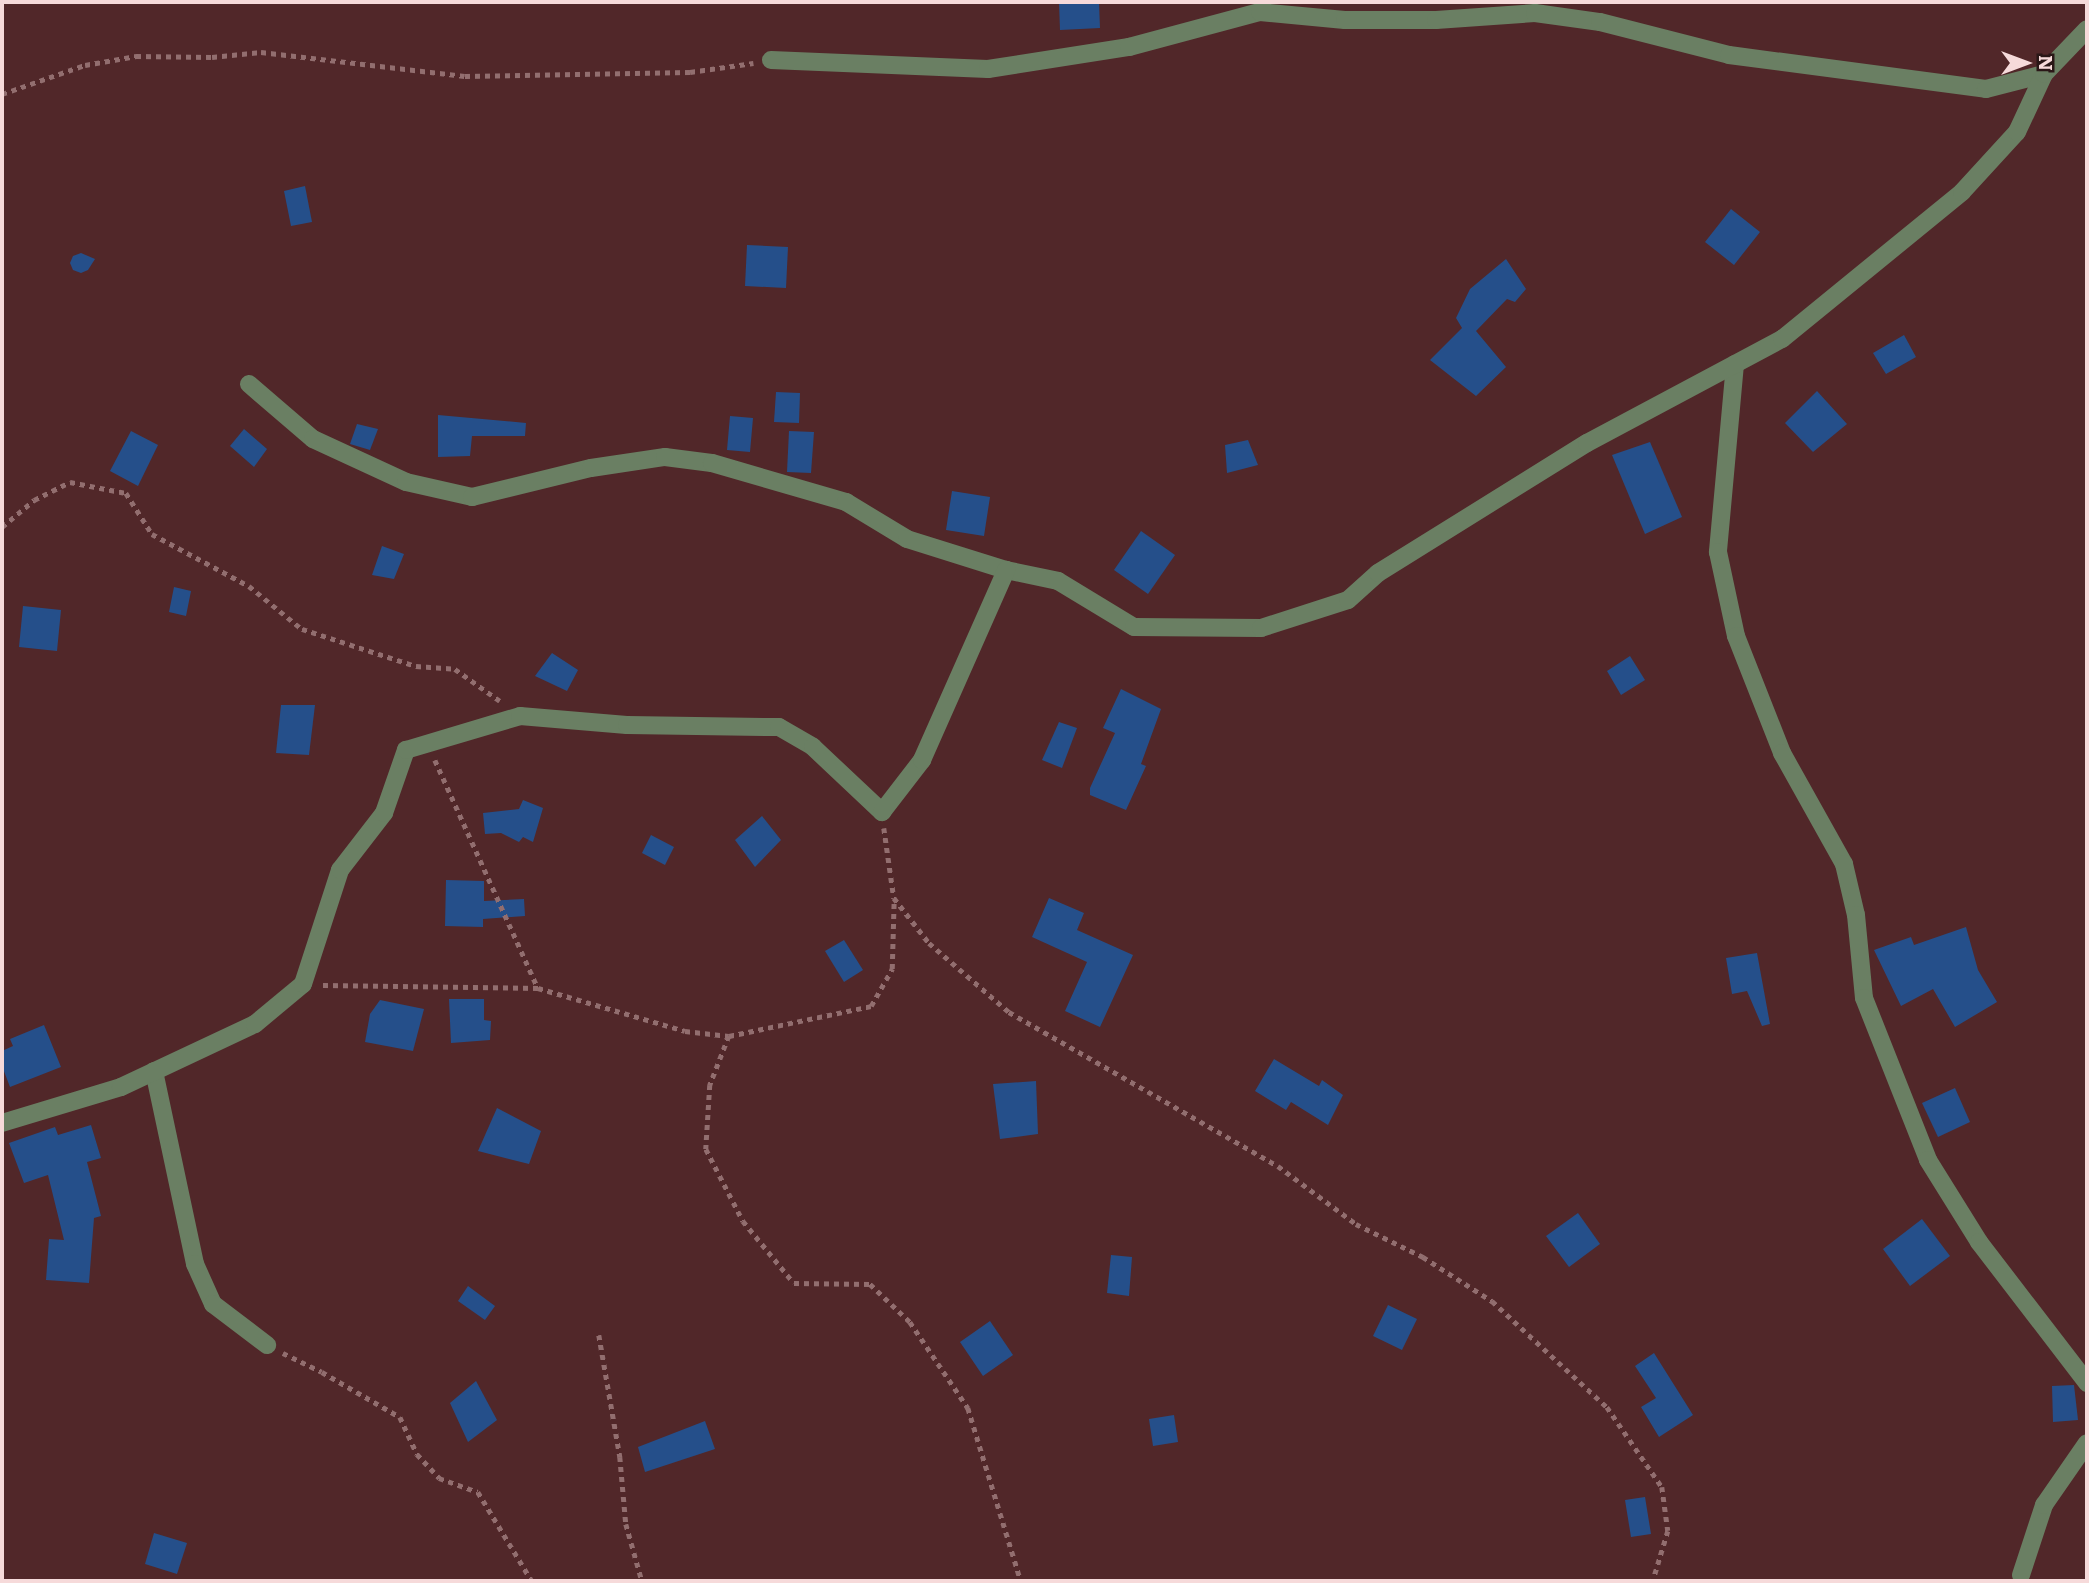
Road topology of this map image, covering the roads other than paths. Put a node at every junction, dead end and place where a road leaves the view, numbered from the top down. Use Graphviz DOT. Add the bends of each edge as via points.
graph roads {
  1 [pos="2087,29"];
  2 [pos="771,60"];
  3 [pos="2044,74"];
  4 [pos="1735,364"];
  5 [pos="249,384"];
  6 [pos="1006,570"];
  7 [pos="154,1071"];
  8 [pos="2,1123"];
  9 [pos="267,1345"];
  10 [pos="2087,1383"];
  11 [pos="2087,1443"];
  12 [pos="2021,1575"];
  1 -- 3 [label="street"];
  2 -- 3 [label="street" via="988,69 1129,47 1261,12 1345,20 1535,13 1600,22 1729,55 1986,89"];
  3 -- 4 [label="street" via="2017,132 1962,192 1782,339"];
  4 -- 6 [label="street" via="1587,443 1378,573 1348,600 1261,628 1134,627 1058,580"];
  4 -- 10 [label="street" via="1718,552 1737,636 1782,753 1844,864 1856,915 1864,998 1928,1160 1979,1242"];
  5 -- 6 [label="street" via="313,439 405,482 472,497 591,468 665,457 712,463 846,502 907,539"];
  6 -- 7 [label="street" via="922,760 882,812 813,747 779,727 627,725 520,716 406,750 384,813 340,870 303,984 255,1024"];
  7 -- 8 [label="street" via="121,1087"];
  7 -- 9 [label="street" via="195,1264 213,1304"];
  11 -- 12 [label="street" via="2044,1505"];
}
